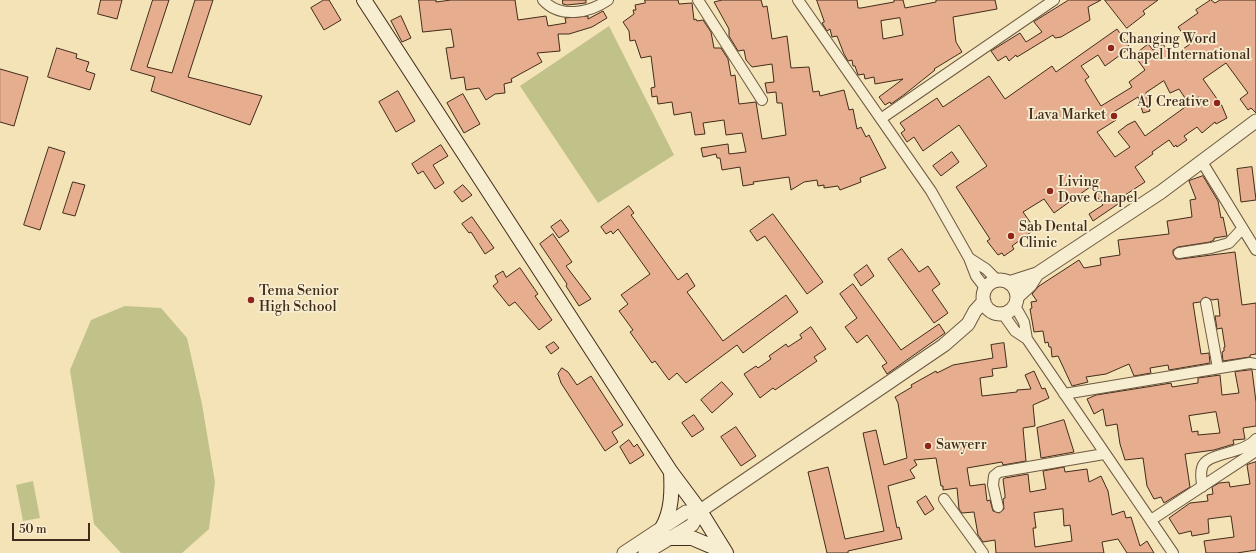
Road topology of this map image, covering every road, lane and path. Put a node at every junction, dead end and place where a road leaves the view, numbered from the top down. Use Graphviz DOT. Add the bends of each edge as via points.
graph roads {
  1 [pos="364,0"];
  2 [pos="543,0"];
  3 [pos="608,0"];
  4 [pos="698,0"];
  5 [pos="798,0"];
  6 [pos="1054,0"];
  7 [pos="762,100"];
  8 [pos="882,118"];
  9 [pos="1256,121"];
  10 [pos="1202,162"];
  11 [pos="1242,229"];
  12 [pos="1256,250"];
  13 [pos="1179,253"];
  14 [pos="969,258"];
  15 [pos="1037,274"];
  16 [pos="1003,282"];
  17 [pos="985,295"];
  18 [pos="1016,301"];
  19 [pos="1206,303"];
  20 [pos="998,313"];
  21 [pos="968,324"];
  22 [pos="1027,340"];
  23 [pos="1256,364"];
  24 [pos="1218,368"];
  25 [pos="1064,394"];
  26 [pos="1256,440"];
  27 [pos="1256,451"];
  28 [pos="1104,454"];
  29 [pos="671,472"];
  30 [pos="1202,487"];
  31 [pos="944,499"];
  32 [pos="998,507"];
  33 [pos="700,511"];
  34 [pos="1151,520"];
  35 [pos="666,533"];
  36 [pos="726,552"];
  37 [pos="624,553"];
  38 [pos="645,553"];
  39 [pos="983,553"];
  40 [pos="1173,553"];
  1 -- 29 [label="main road"];
  2 -- 3 [label="street" via="558,10 582,12 596,8"];
  4 -- 7 [label="street"];
  5 -- 8 [label="street"];
  6 -- 8 [label="street"];
  8 -- 14 [label="street" via="931,191"];
  9 -- 10 [label="street"];
  10 -- 11 [label="street"];
  10 -- 15 [label="street"];
  11 -- 12 [label="street"];
  11 -- 13 [label="street" via="1229,243"];
  14 -- 16 [label="street"];
  14 -- 17 [label="street"];
  15 -- 16 [label="street"];
  15 -- 18 [label="street"];
  16 -- 17 [label="street"];
  16 -- 18 [label="street" via="1015,289"];
  17 -- 20 [label="street" via="989,310"];
  17 -- 21 [label="street"];
  18 -- 20 [label="street" via="1012,310"];
  18 -- 22 [label="street"];
  19 -- 24 [label="street"];
  20 -- 21 [label="street"];
  20 -- 22 [label="street"];
  21 -- 33 [label="street" via="944,345"];
  22 -- 25 [label="street"];
  23 -- 24 [label="street"];
  24 -- 25 [label="street"];
  25 -- 28 [label="street"];
  26 -- 30 [label="street" via="1245,449 1219,455 1204,462"];
  27 -- 30 [label="street"];
  28 -- 32 [label="street" via="999,472 994,476 993,485"];
  28 -- 34 [label="street"];
  29 -- 33 [label="main road"];
  29 -- 35 [label="main road" via="670,510"];
  30 -- 34 [label="street"];
  31 -- 39 [label="street"];
  33 -- 35 [label="street" via="692,525"];
  33 -- 36 [label="main road"];
  34 -- 40 [label="street"];
  35 -- 36 [label="main road" via="692,538"];
  35 -- 37 [label="street"];
  35 -- 38 [label="street"];
}
